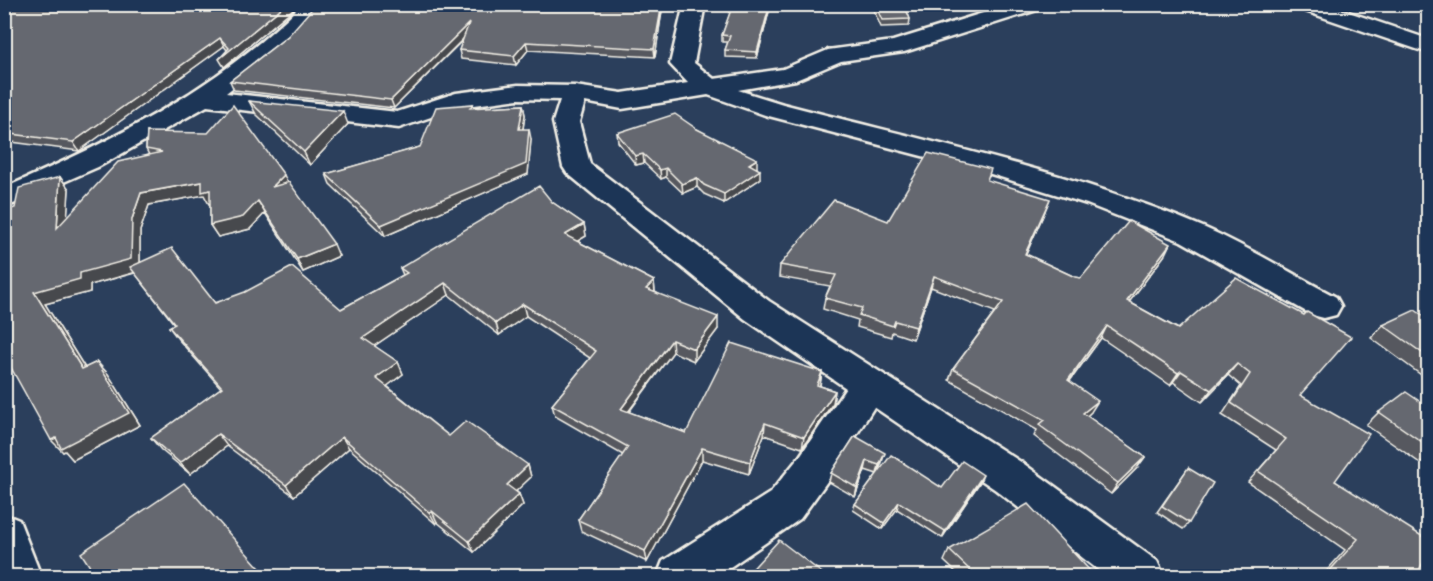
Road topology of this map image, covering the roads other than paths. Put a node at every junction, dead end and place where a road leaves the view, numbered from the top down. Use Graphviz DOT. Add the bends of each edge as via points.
graph roads {
  1 [pos="314,4"];
  2 [pos="695,4"];
  3 [pos="1036,4"];
  4 [pos="1303,4"];
  5 [pos="1428,46"];
  6 [pos="710,87"];
  7 [pos="575,93"];
  8 [pos="205,98"];
  9 [pos="4,199"];
  10 [pos="1324,306"];
  11 [pos="869,384"];
  12 [pos="4,534"];
  13 [pos="19,576"];
  14 [pos="679,576"];
  15 [pos="1141,576"];
  1 -- 8 [label="street" via="270,48"];
  2 -- 6 [label="street" via="682,64 690,75"];
  3 -- 6 [label="street" via="896,47 836,55 788,75"];
  4 -- 5 [label="street"];
  6 -- 7 [label="street" via="622,101"];
  6 -- 10 [label="street" via="769,108 1038,177 1128,208 1228,251"];
  7 -- 8 [label="street" via="482,95 399,120"];
  7 -- 11 [label="street" via="566,122 577,167 757,310"];
  8 -- 9 [label="street" via="53,178"];
  11 -- 14 [label="street" via="785,506"];
  11 -- 15 [label="street" via="1010,477"];
  12 -- 13 [label="street"];
}
